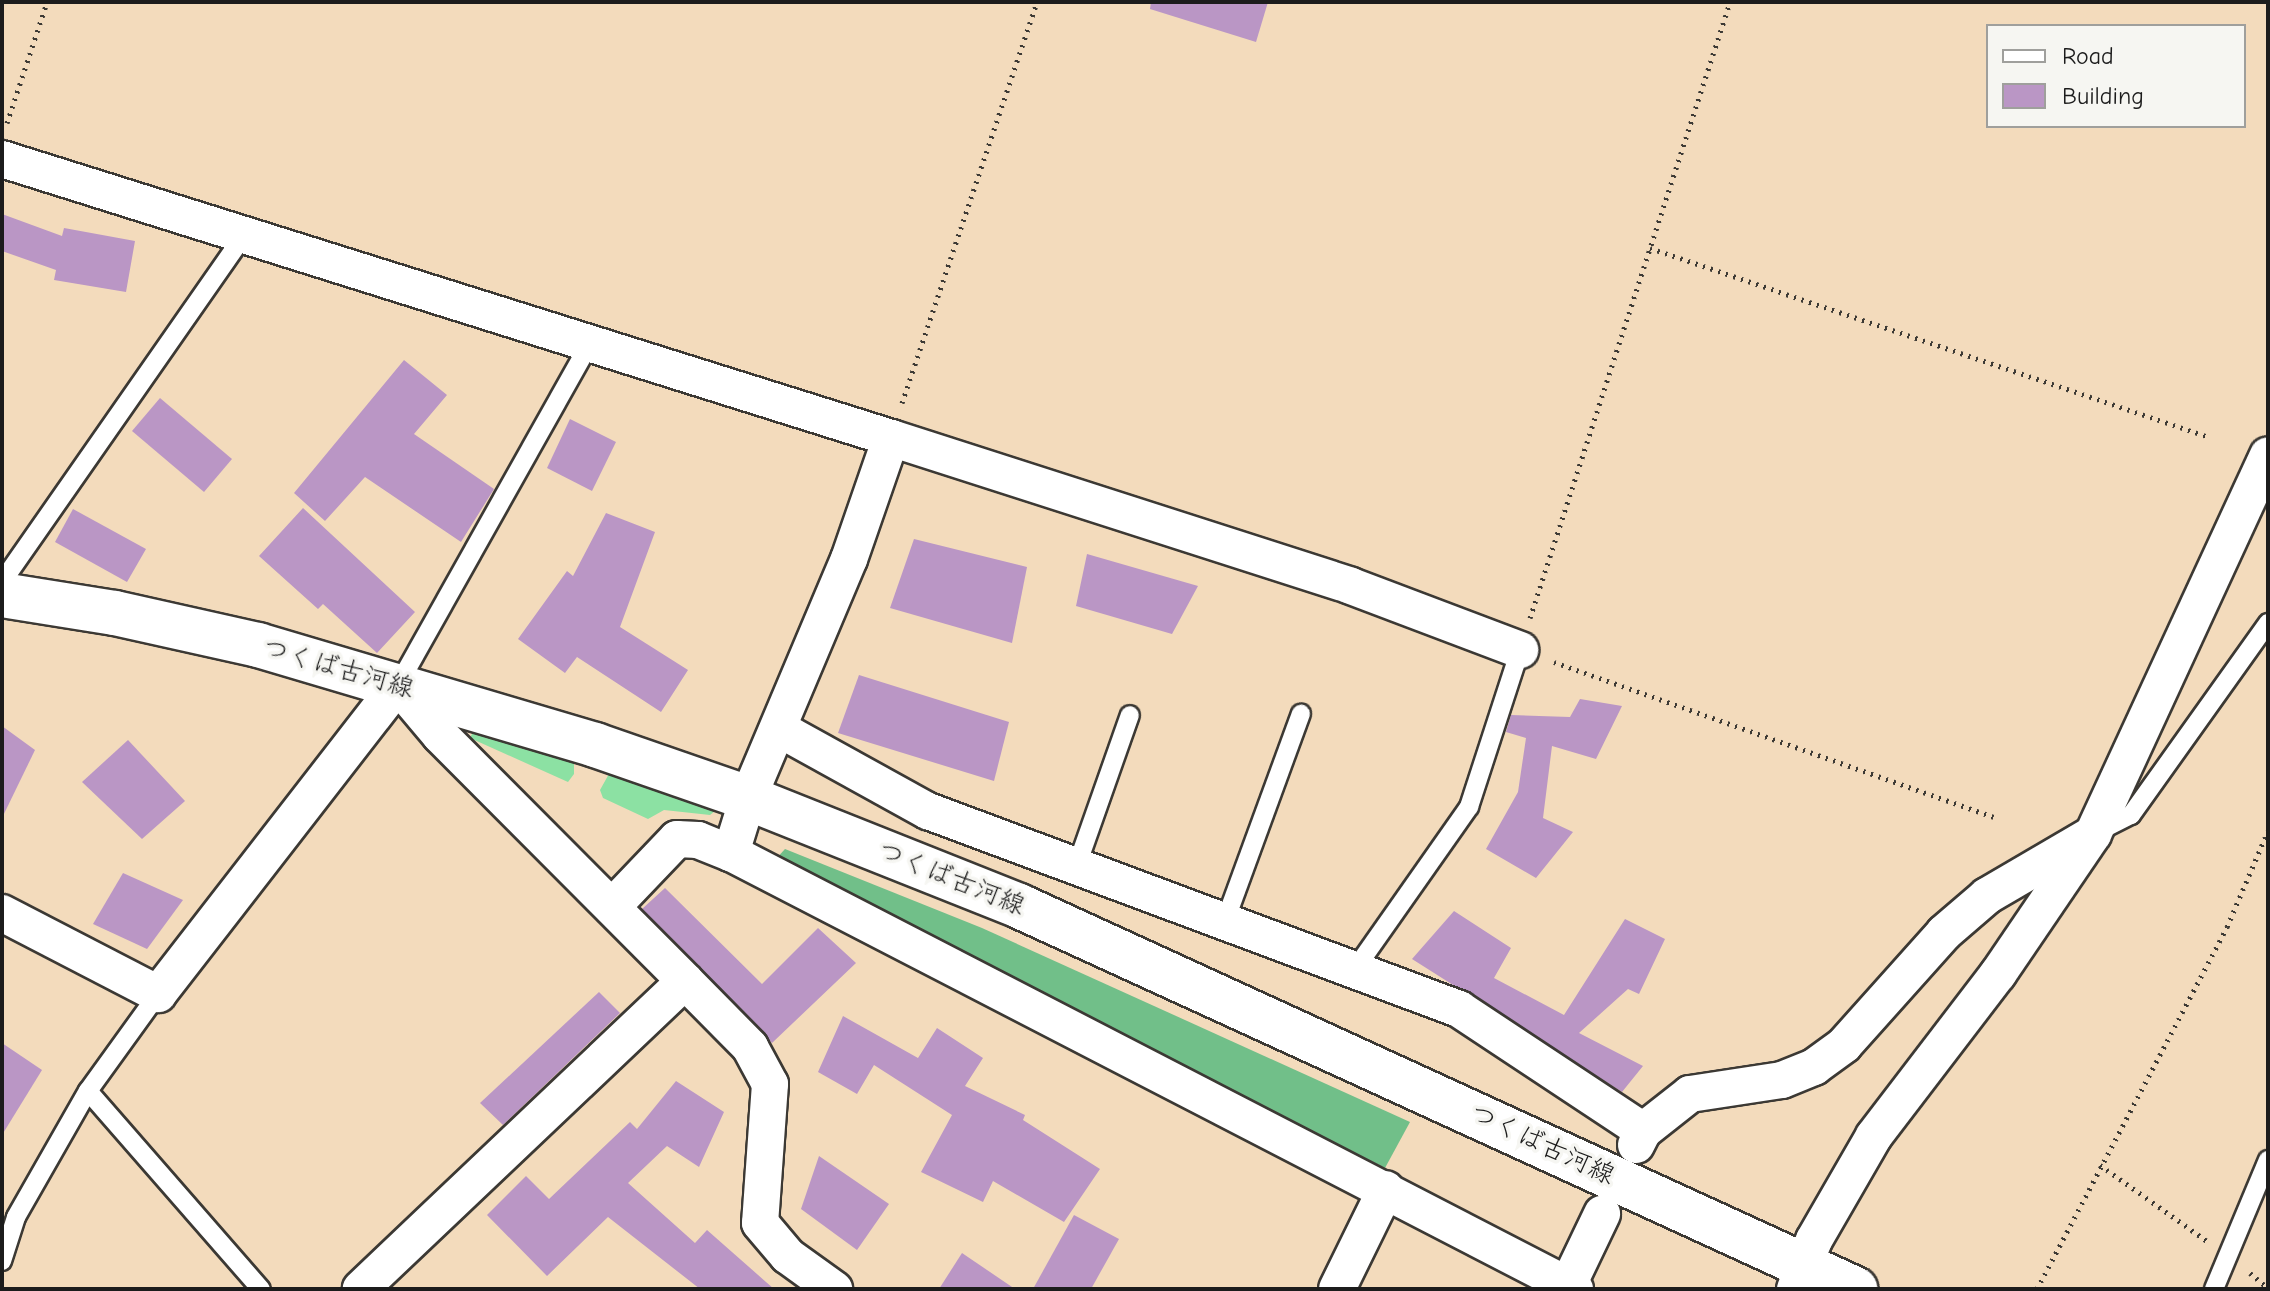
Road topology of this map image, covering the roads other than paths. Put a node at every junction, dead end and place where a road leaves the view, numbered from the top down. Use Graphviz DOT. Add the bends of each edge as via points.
graph roads {
  1 [pos="4,142"];
  2 [pos="244,235"];
  3 [pos="590,343"];
  4 [pos="891,438"];
  5 [pos="2268,455"];
  6 [pos="2,582"];
  7 [pos="2,595"];
  8 [pos="2268,623"];
  9 [pos="1520,650"];
  10 [pos="398,685"];
  11 [pos="1301,714"];
  12 [pos="1130,715"];
  13 [pos="781,730"];
  14 [pos="748,798"];
  15 [pos="2093,834"];
  16 [pos="731,853"];
  17 [pos="1076,868"];
  18 [pos="612,907"];
  19 [pos="2,913"];
  20 [pos="1224,924"];
  21 [pos="1353,972"];
  22 [pos="685,981"];
  23 [pos="158,994"];
  24 [pos="88,1091"];
  25 [pos="2268,1160"];
  26 [pos="1386,1189"];
  27 [pos="1602,1214"];
  28 [pos="2,1261"];
  29 [pos="1799,1277"];
  30 [pos="1572,1287"];
  31 [pos="261,1289"];
  32 [pos="361,1289"];
  33 [pos="834,1289"];
  34 [pos="1337,1289"];
  35 [pos="1855,1289"];
  36 [pos="2214,1289"];
  1 -- 2 [label="street"];
  2 -- 3 [label="street"];
  2 -- 6 [label="lane"];
  3 -- 4 [label="street"];
  3 -- 10 [label="lane"];
  4 -- 9 [label="street" via="1351,586"];
  4 -- 13 [label="street"];
  5 -- 15 [label="street"];
  7 -- 10 [label="main road, つくば古河線" via="258,645"];
  8 -- 15 [label="lane" via="2131,815"];
  9 -- 21 [label="lane" via="1469,807"];
  10 -- 14 [label="main road, つくば古河線"];
  10 -- 18 [label="street" via="440,735"];
  10 -- 23 [label="street"];
  11 -- 20 [label="lane"];
  12 -- 17 [label="lane"];
  13 -- 14 [label="street"];
  13 -- 17 [label="street" via="928,811"];
  14 -- 16 [label="street"];
  14 -- 29 [label="main road, つくば古河線" via="1019,906"];
  15 -- 21 [label="street" via="1987,896 1944,933 1844,1045 1814,1067 1782,1080 1690,1094 1639,1138 1459,1009"];
  15 -- 29 [label="street" via="1998,974 1874,1136"];
  16 -- 18 [label="street" via="698,840 677,839"];
  16 -- 26 [label="street" via="1068,1031"];
  17 -- 20 [label="street"];
  18 -- 22 [label="street"];
  19 -- 23 [label="street"];
  20 -- 21 [label="street"];
  22 -- 32 [label="street"];
  22 -- 33 [label="street" via="750,1047 770,1084 760,1223 788,1256"];
  23 -- 24 [label="lane"];
  24 -- 28 [label="lane" via="16,1217"];
  24 -- 31 [label="lane"];
  25 -- 36 [label="lane"];
  26 -- 30 [label="street"];
  26 -- 34 [label="street"];
  27 -- 30 [label="street"];
  29 -- 35 [label="main road, つくば古河線"];
}
